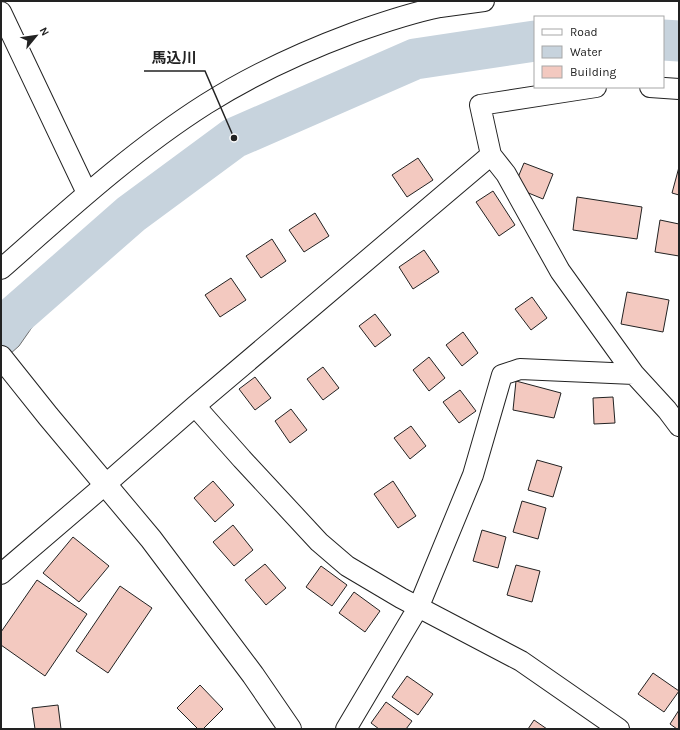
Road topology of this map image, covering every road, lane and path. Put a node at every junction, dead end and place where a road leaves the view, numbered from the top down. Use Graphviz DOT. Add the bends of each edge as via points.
graph roads {
  1 [pos="484,1"];
  2 [pos="1,12"];
  3 [pos="590,88"];
  4 [pos="664,88"];
  5 [pos="679,89"];
  6 [pos="491,155"];
  7 [pos="87,193"];
  8 [pos="1,269"];
  9 [pos="1,357"];
  10 [pos="634,374"];
  11 [pos="195,406"];
  12 [pos="679,426"];
  13 [pos="106,484"];
  14 [pos="1,574"];
  15 [pos="419,606"];
  16 [pos="290,729"];
  17 [pos="346,729"];
  18 [pos="619,729"];
  1 -- 7 [label="street" via="440,7 391,20 317,46 257,74 159,136"];
  2 -- 7 [label="street"];
  3 -- 6 [label="street" via="480,105"];
  4 -- 5 [label="street"];
  6 -- 10 [label="street" via="506,174 560,271"];
  6 -- 11 [label="street"];
  7 -- 8 [label="street"];
  9 -- 13 [label="street"];
  10 -- 12 [label="street"];
  10 -- 15 [label="street" via="520,369 502,375 473,475"];
  11 -- 13 [label="street"];
  11 -- 15 [label="street" via="319,542 347,566"];
  13 -- 14 [label="street"];
  13 -- 16 [label="street" via="151,539"];
  15 -- 17 [label="street"];
  15 -- 18 [label="street" via="520,661"];
}
